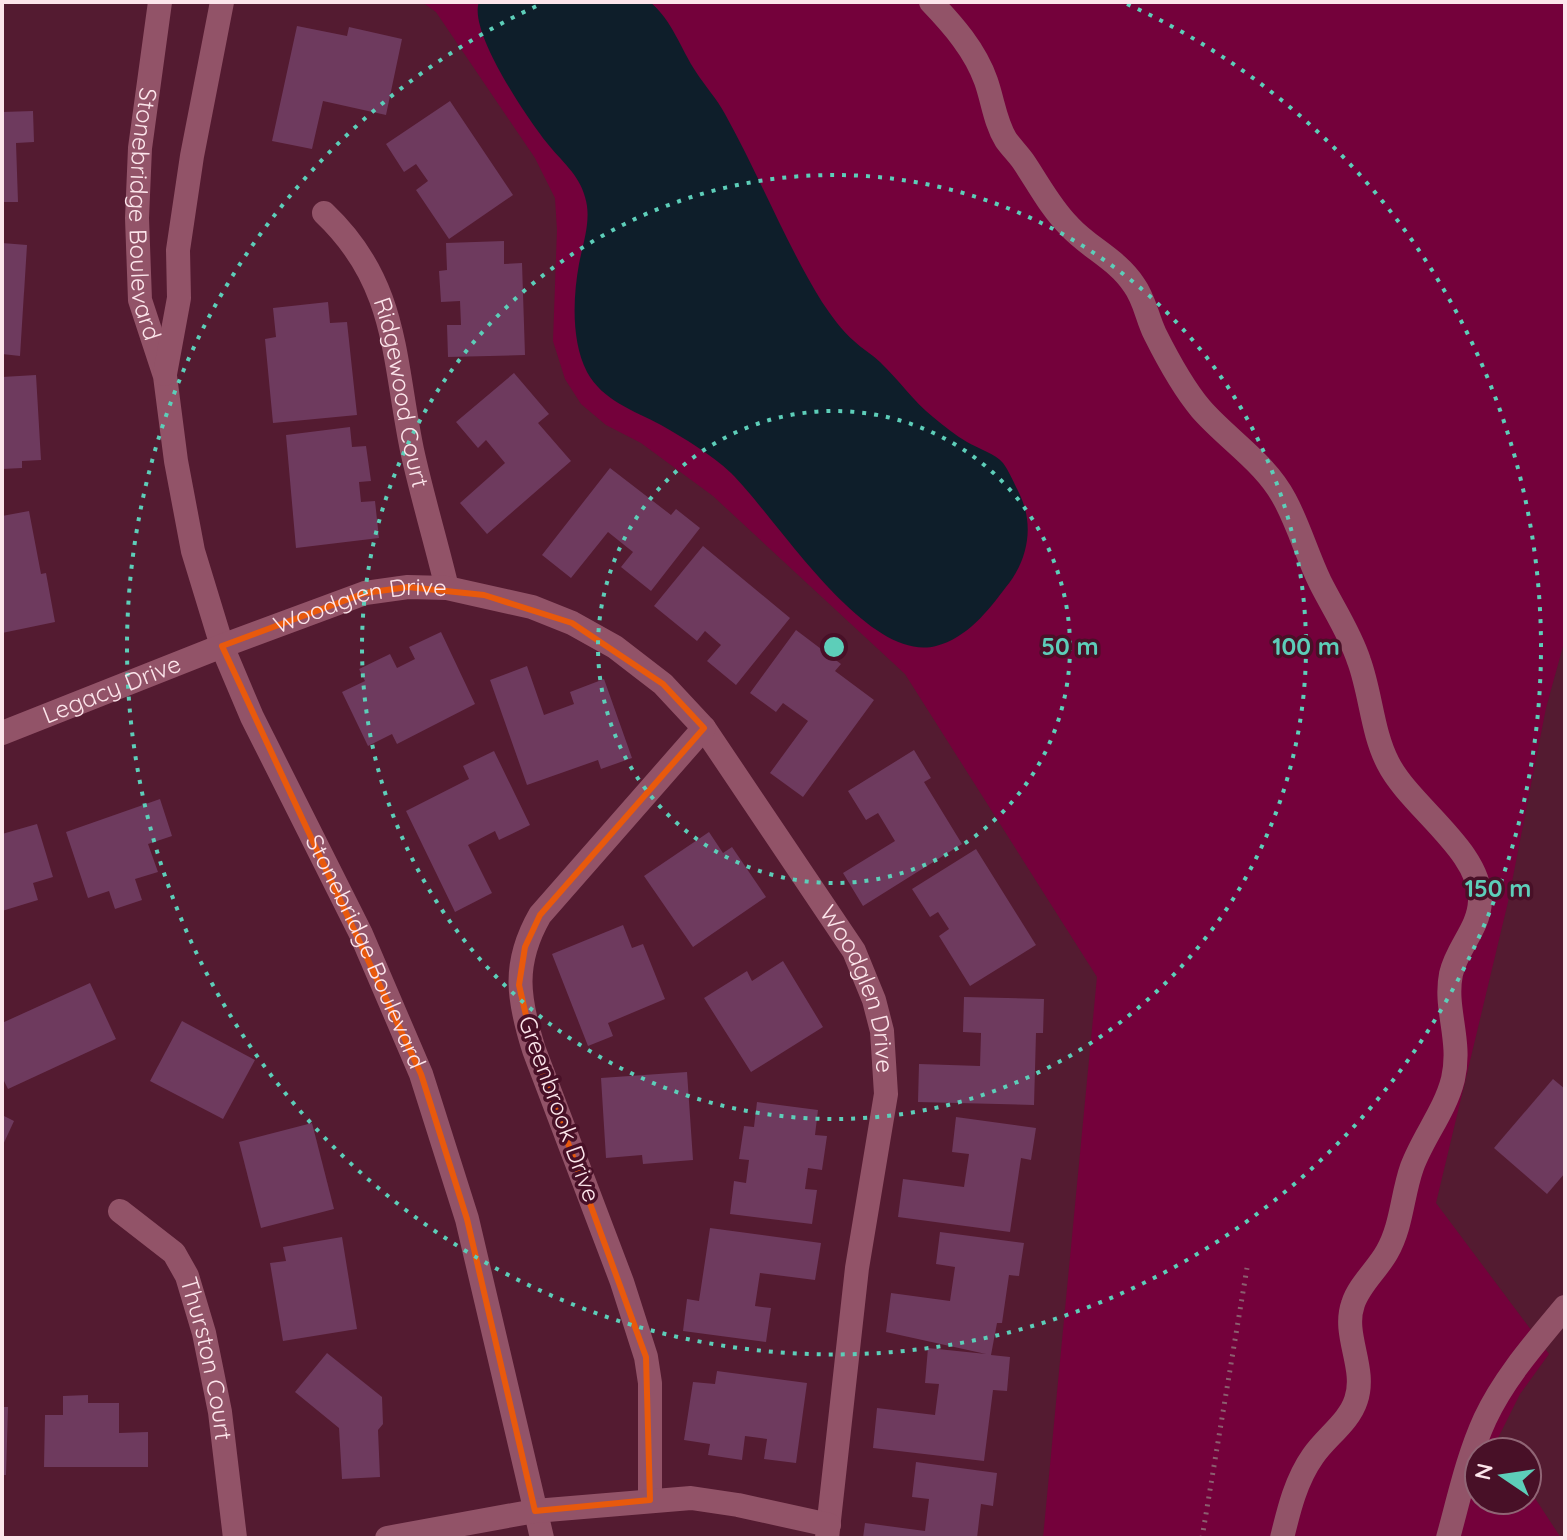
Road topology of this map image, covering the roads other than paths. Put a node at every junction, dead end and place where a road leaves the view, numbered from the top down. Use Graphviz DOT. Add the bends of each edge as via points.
graph roads {
  1 [pos="160,2"];
  2 [pos="222,2"];
  3 [pos="931,2"];
  4 [pos="324,213"];
  5 [pos="165,376"];
  6 [pos="447,588"];
  7 [pos="222,646"];
  8 [pos="704,728"];
  9 [pos="2,733"];
  10 [pos="120,1211"];
  11 [pos="1565,1307"];
  12 [pos="650,1500"];
  13 [pos="535,1511"];
  14 [pos="828,1532"];
  15 [pos="235,1538"];
  16 [pos="387,1538"];
  17 [pos="542,1538"];
  18 [pos="1282,1538"];
  19 [pos="1448,1538"];
  1 -- 5 [label="street, Stonebridge Boulevard" via="140,148 137,218 140,300"];
  2 -- 5 [label="street, Stonebridge Boulevard" via="192,156 178,250 179,298"];
  3 -- 18 [label="street" via="972,53 1006,139 1056,211 1135,285 1153,332 1199,406 1284,497 1358,657 1388,763 1465,857 1481,895 1479,914 1450,978 1457,1038 1452,1084 1410,1171 1389,1249 1351,1307 1359,1368 1355,1403 1301,1476"];
  4 -- 6 [label="street, Ridgewood Court" via="348,236 384,301"];
  5 -- 7 [label="street, Stonebridge Boulevard" via="193,551"];
  6 -- 7 [label="street, Woodglen Drive" via="365,593"];
  6 -- 8 [label="street, Woodglen Drive" via="532,607 572,623 615,647 663,684"];
  7 -- 9 [label="street, Legacy Drive"];
  7 -- 13 [label="street, Stonebridge Boulevard" via="361,934 421,1074 467,1219"];
  8 -- 12 [label="street, Greenbrook Drive" via="540,915 525,947 519,985 534,1050 646,1357"];
  8 -- 14 [label="street, Woodglen Drive" via="854,951 882,1031 886,1094 857,1268"];
  10 -- 15 [label="street, Thurston Court" via="174,1253 187,1276 220,1412"];
  11 -- 19 [label="street" via="1486,1416"];
  12 -- 13 [label="street, Woodglen Drive"];
  12 -- 14 [label="street, Woodglen Drive" via="691,1498 738,1505"];
  13 -- 16 [label="street, Woodglen Drive"];
  13 -- 17 [label="street, Stonebridge Boulevard"];
}
